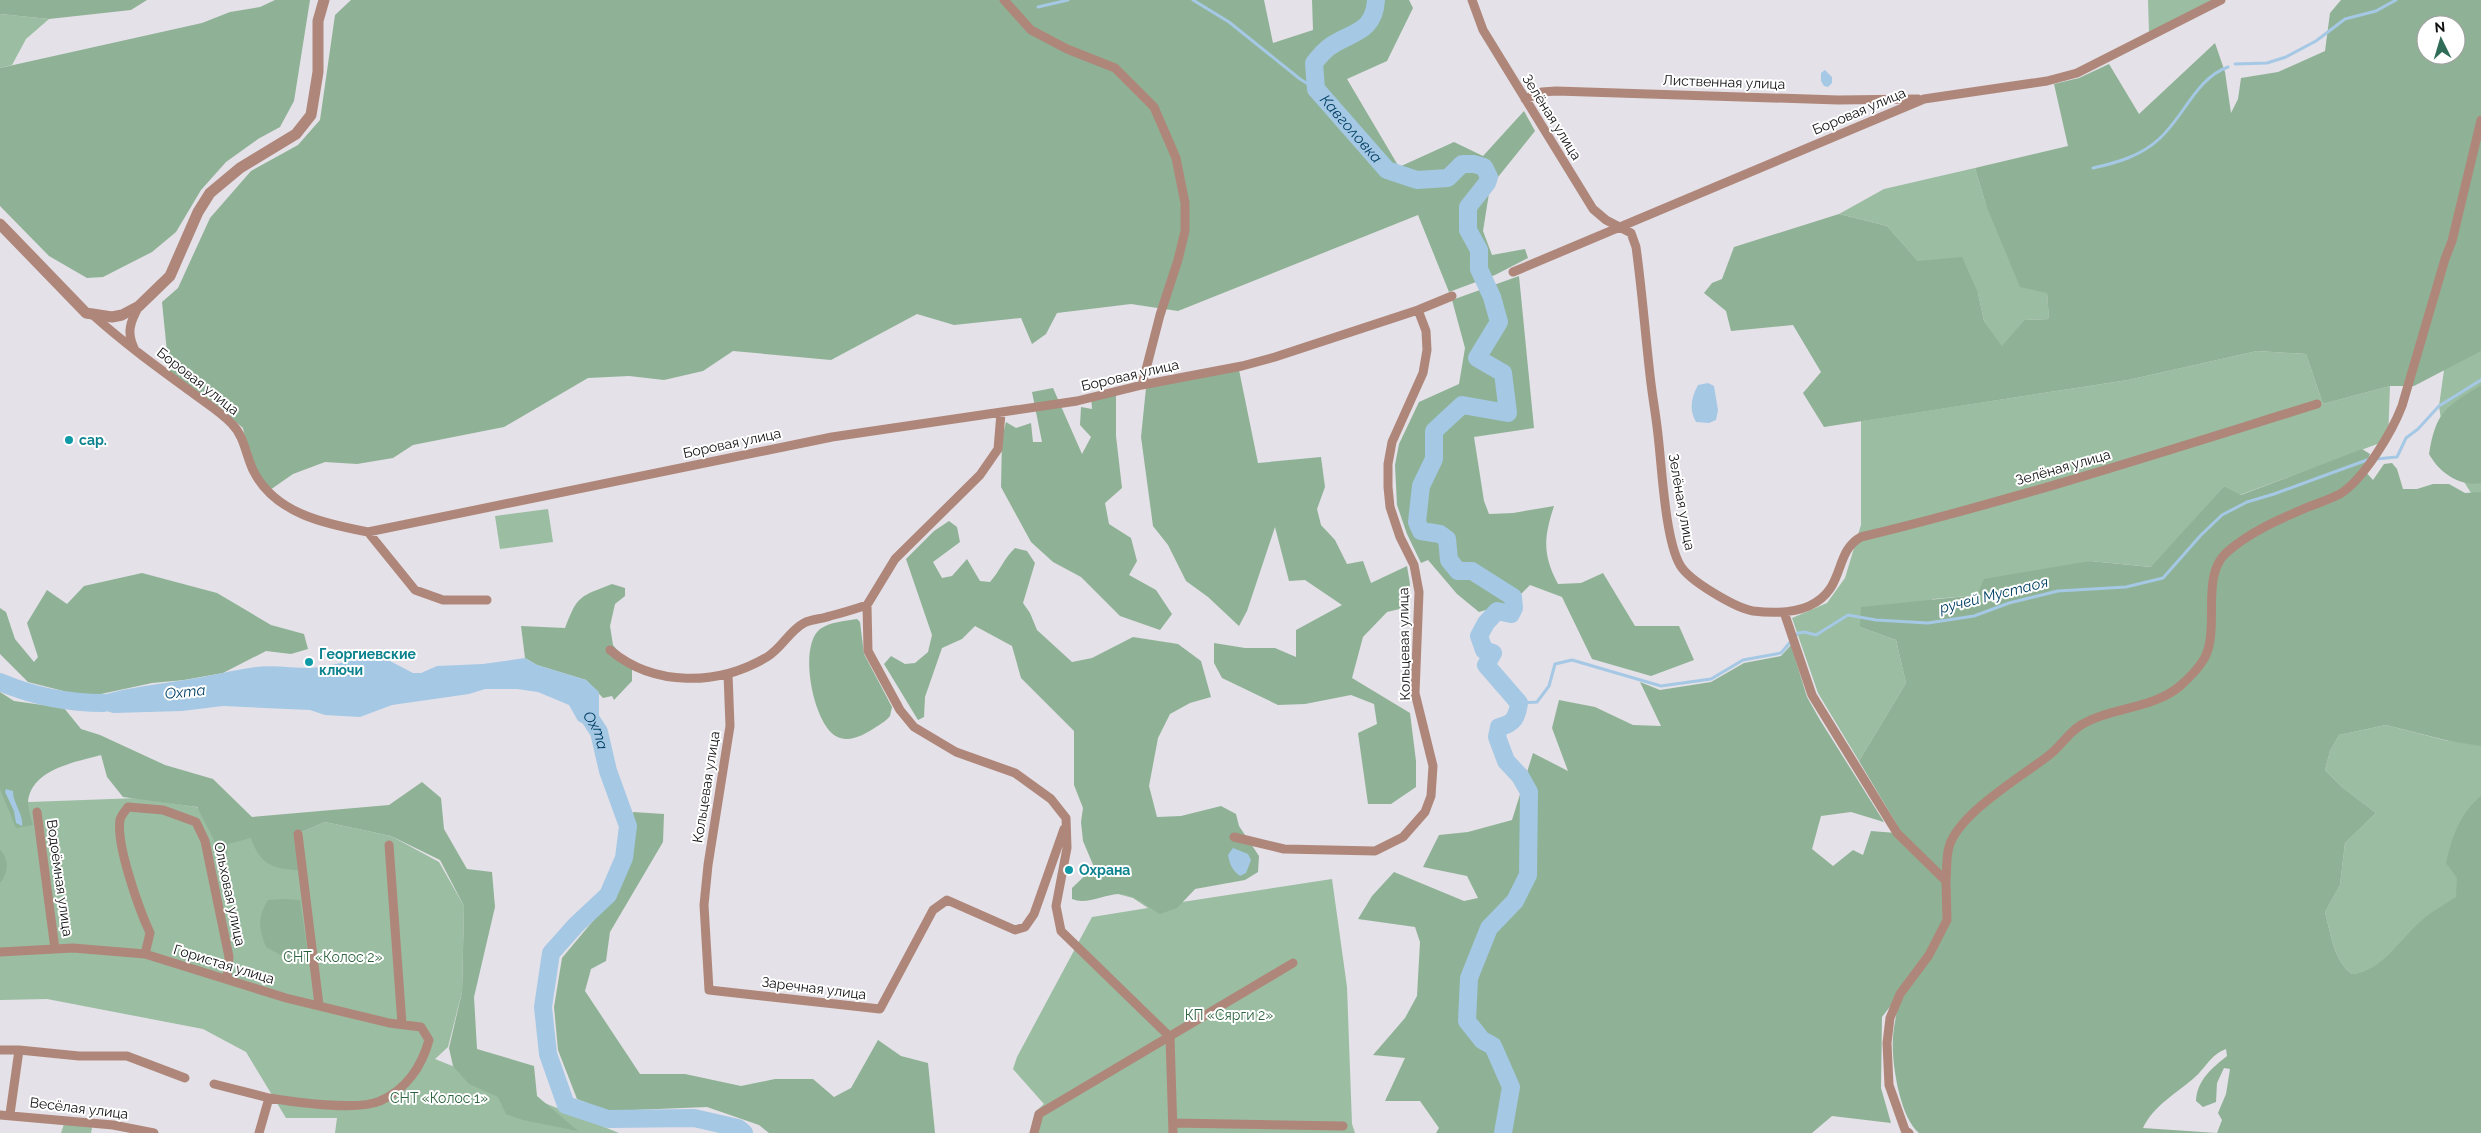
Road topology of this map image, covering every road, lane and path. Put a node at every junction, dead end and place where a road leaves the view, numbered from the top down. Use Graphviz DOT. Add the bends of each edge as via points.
graph roads {
  1 [pos="324,0"];
  2 [pos="1004,0"];
  3 [pos="1472,0"];
  4 [pos="2221,0"];
  5 [pos="1924,99"];
  6 [pos="1525,100"];
  7 [pos="2481,120"];
  8 [pos="0,224"];
  9 [pos="1621,227"];
  10 [pos="1513,272"];
  11 [pos="1452,296"];
  12 [pos="140,306"];
  13 [pos="1418,310"];
  14 [pos="94,316"];
  15 [pos="135,350"];
  16 [pos="1142,385"];
  17 [pos="2317,404"];
  18 [pos="1002,413"];
  19 [pos="368,532"];
  20 [pos="487,600"];
  21 [pos="867,605"];
  22 [pos="1784,612"];
  23 [pos="610,650"];
  24 [pos="728,674"];
  25 [pos="37,812"];
  26 [pos="1066,818"];
  27 [pos="298,834"];
  28 [pos="1234,837"];
  29 [pos="389,845"];
  30 [pos="1946,881"];
  31 [pos="704,905"];
  32 [pos="55,949"];
  33 [pos="0,952"];
  34 [pos="144,954"];
  35 [pos="1294,963"];
  36 [pos="227,979"];
  37 [pos="319,1005"];
  38 [pos="402,1024"];
  39 [pos="1170,1037"];
  40 [pos="0,1050"];
  41 [pos="19,1050"];
  42 [pos="185,1078"];
  43 [pos="214,1084"];
  44 [pos="269,1098"];
  45 [pos="10,1114"];
  46 [pos="0,1115"];
  47 [pos="1173,1123"];
  48 [pos="1344,1126"];
  49 [pos="154,1133"];
  50 [pos="259,1133"];
  51 [pos="1034,1133"];
  52 [pos="1173,1133"];
  53 [pos="1909,1133"];
  1 -- 12 [label="street" via="318,21 318,72 311,115 296,134 240,168 210,193 198,212 170,276"];
  2 -- 16 [label="street" via="1031,30 1115,68 1154,107 1176,158 1185,203 1185,231"];
  3 -- 6 [label="street, Зелёная улица" via="1483,30"];
  4 -- 5 [label="street, Боровая улица" via="2077,73 2048,82"];
  5 -- 6 [label="street, Лиственная улица" via="1838,100 1556,91 1542,92"];
  5 -- 9 [label="street, Боровая улица"];
  6 -- 9 [label="street, Зелёная улица" via="1593,209"];
  7 -- 30 [label="street" via="2452,241 2402,406 2396,422 2360,479 2340,494 2252,534 2225,554 2217,564 2214,577 2207,654 2192,675 2161,697 2081,725 2050,755 1997,793 1966,821 1949,846"];
  8 -- 14 [label="street" via="79,308"];
  9 -- 10 [label="street, Боровая улица"];
  9 -- 22 [label="street, Зелёная улица" via="1631,233 1636,247 1661,472 1674,551 1681,567 1698,584 1751,611"];
  11 -- 13 [label="street, Боровая улица"];
  12 -- 14 [label="street" via="122,315"];
  12 -- 15 [label="street" via="129,325 130,341"];
  13 -- 16 [label="street, Боровая улица" via="1275,358"];
  13 -- 28 [label="street, Кольцевая улица" via="1426,331 1427,350 1423,373 1392,442 1388,487 1390,507 1414,565 1419,592 1415,693 1433,766 1431,796 1425,812 1403,837 1375,851 1284,849"];
  14 -- 15 [label="street, Боровая улица"];
  15 -- 19 [label="street, Боровая улица" via="234,425 254,472 266,491 292,511"];
  16 -- 18 [label="street, Боровая улица" via="1077,401"];
  17 -- 22 [label="street, Зелёная улица" via="2084,476 1861,537 1848,548 1835,581 1824,598 1807,607"];
  18 -- 19 [label="street, Боровая улица" via="832,436"];
  18 -- 21 [label="street" via="998,449 980,475 895,559"];
  19 -- 20 [label="street" via="415,590 443,600"];
  21 -- 24 [label="street" via="806,622 768,657"];
  21 -- 26 [label="street" via="868,651 900,710 914,727 956,752 1015,773 1051,798"];
  22 -- 30 [label="street" via="1812,695 1897,833"];
  23 -- 24 [label="street" via="640,671 659,675 698,678"];
  24 -- 31 [label="street, Кольцевая улица" via="730,726"];
  25 -- 32 [label="street, Водоёмная улица"];
  26 -- 31 [label="street, Заречная улица" via="1034,914 1025,927 1015,930 947,900 933,910 880,1009 710,990"];
  26 -- 39 [label="street" via="1067,848 1056,906 1061,931"];
  27 -- 37 [label="street"];
  29 -- 38 [label="street"];
  30 -- 53 [label="street" via="1947,920 1929,955 1900,994 1890,1018 1887,1043 1889,1085 1905,1130"];
  32 -- 33 [label="street, Гористая улица"];
  32 -- 34 [label="street, Гористая улица"];
  34 -- 36 [label="street, Гористая улица"];
  34 -- 36 [label="street, Ольховая улица" via="150,933 129,876 120,819 128,807 163,810 196,822 205,841 229,957"];
  35 -- 39 [label="street"];
  36 -- 37 [label="street, Гористая улица"];
  37 -- 38 [label="street, Гористая улица"];
  38 -- 44 [label="street, Гористая улица" via="421,1027 429,1040 424,1060 404,1085 380,1102 356,1105"];
  39 -- 47 [label="street"];
  39 -- 51 [label="street" via="1038,1114"];
  40 -- 41 [label="street"];
  41 -- 42 [label="street" via="79,1056 128,1056"];
  41 -- 45 [label="street"];
  43 -- 44 [label="street"];
  44 -- 50 [label="street"];
  45 -- 46 [label="street, Весёлая улица"];
  45 -- 49 [label="street, Весёлая улица" via="113,1124"];
  47 -- 48 [label="street"];
  47 -- 52 [label="street"];
}
